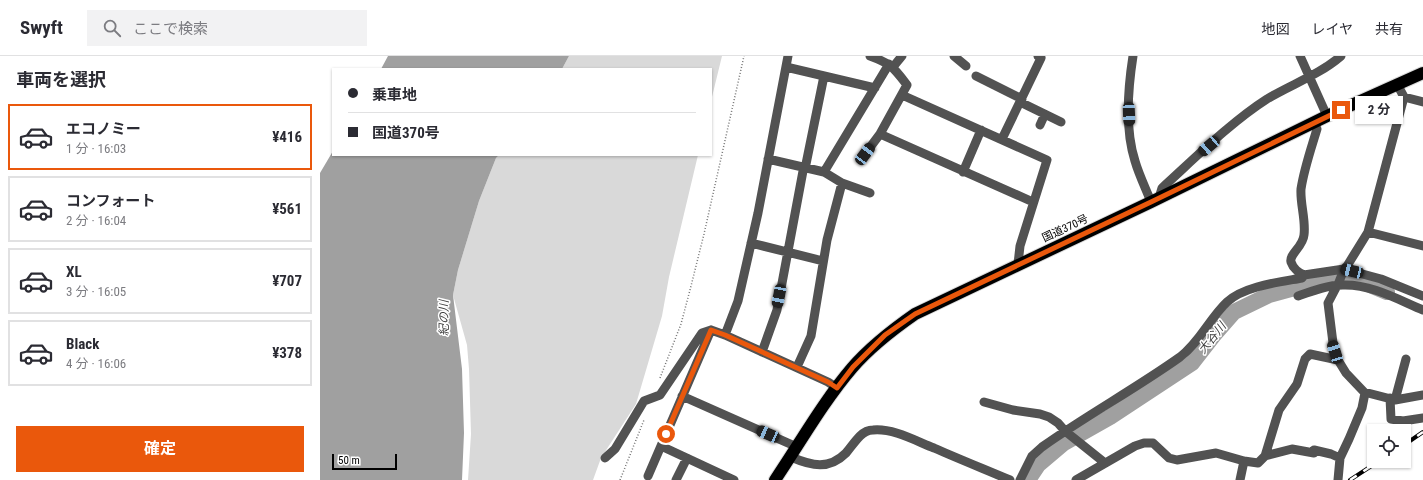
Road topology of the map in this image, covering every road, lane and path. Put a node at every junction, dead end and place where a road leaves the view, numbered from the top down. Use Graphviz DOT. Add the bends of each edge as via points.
graph roads {
  1 [pos="744,56"];
  2 [pos="788,56"];
  3 [pos="870,56"];
  4 [pos="902,56"];
  5 [pos="954,56"];
  6 [pos="1038,56"];
  7 [pos="1133,56"];
  8 [pos="1300,56"];
  9 [pos="1341,56"];
  10 [pos="891,66"];
  11 [pos="966,66"];
  12 [pos="786,67"];
  13 [pos="1423,72"];
  14 [pos="824,76"];
  15 [pos="976,76"];
  16 [pos="1309,77"];
  17 [pos="1397,84"];
  18 [pos="875,88"];
  19 [pos="902,95"];
  20 [pos="1404,97"];
  21 [pos="1021,100"];
  22 [pos="1423,102"];
  23 [pos="1045,114"];
  24 [pos="1326,116"];
  25 [pos="1061,122"];
  26 [pos="1314,123"];
  27 [pos="1040,125"];
  28 [pos="981,130"];
  29 [pos="880,134"];
  30 [pos="1002,140"];
  31 [pos="865,154"];
  32 [pos="768,159"];
  33 [pos="804,167"];
  34 [pos="824,172"];
  35 [pos="963,172"];
  36 [pos="842,183"];
  37 [pos="870,192"];
  38 [pos="1155,200"];
  39 [pos="1033,202"];
  40 [pos="1368,232"];
  41 [pos="751,243"];
  42 [pos="1423,246"];
  43 [pos="787,252"];
  44 [pos="823,261"];
  45 [pos="1018,264"];
  46 [pos="1304,275"];
  47 [pos="1341,277"];
  48 [pos="1298,296"];
  49 [pos="1423,296"];
  50 [pos="1423,310"];
  51 [pos="711,330"];
  52 [pos="725,335"];
  53 [pos="762,352"];
  54 [pos="1406,359"];
  55 [pos="1338,360"];
  56 [pos="797,367"];
  57 [pos="659,382"];
  58 [pos="837,388"];
  59 [pos="1364,392"];
  60 [pos="1423,395"];
  61 [pos="682,396"];
  62 [pos="1392,399"];
  63 [pos="984,402"];
  64 [pos="1423,418"];
  65 [pos="644,420"];
  66 [pos="1065,431"];
  67 [pos="661,446"];
  68 [pos="794,452"];
  69 [pos="1265,456"];
  70 [pos="605,458"];
  71 [pos="687,458"];
  72 [pos="1340,458"];
  73 [pos="1244,461"];
  74 [pos="1105,463"];
  75 [pos="648,476"];
  76 [pos="620,480"];
  77 [pos="676,480"];
  78 [pos="734,480"];
  79 [pos="775,480"];
  80 [pos="1010,480"];
  81 [pos="1020,480"];
  82 [pos="1076,480"];
  83 [pos="1240,480"];
  84 [pos="1338,480"];
  1 -- 57 [label="path" via="690,290 681,324"];
  2 -- 12 [label="street"];
  3 -- 10 [label="street"];
  4 -- 10 [label="street"];
  5 -- 11 [label="street"];
  6 -- 21 [label="street" via="1042,58"];
  7 -- 38 [label="street" via="1129,103 1130,136 1135,161"];
  8 -- 16 [label="street"];
  9 -- 16 [label="street"];
  10 -- 18 [label="street"];
  10 -- 19 [label="street" via="907,86"];
  12 -- 14 [label="street"];
  12 -- 32 [label="street"];
  13 -- 17 [label="highway, 国道370号"];
  14 -- 18 [label="street"];
  14 -- 33 [label="street"];
  15 -- 21 [label="street"];
  16 -- 24 [label="street"];
  16 -- 38 [label="street" via="1267,100 1233,125 1162,188"];
  17 -- 20 [label="street"];
  17 -- 24 [label="highway, 国道370号"];
  18 -- 34 [label="street"];
  19 -- 28 [label="street"];
  19 -- 29 [label="street"];
  20 -- 22 [label="street"];
  20 -- 40 [label="street"];
  21 -- 23 [label="street"];
  21 -- 30 [label="street"];
  23 -- 25 [label="street"];
  23 -- 27 [label="street"];
  24 -- 26 [label="highway, 国道370号"];
  26 -- 38 [label="highway, 国道370号"];
  26 -- 46 [label="street" via="1317,129 1301,190 1303,241 1291,262 1294,268"];
  28 -- 30 [label="street"];
  28 -- 35 [label="street"];
  29 -- 31 [label="street"];
  29 -- 35 [label="street"];
  30 -- 39 [label="street" via="1047,160"];
  32 -- 33 [label="street"];
  32 -- 41 [label="street"];
  33 -- 34 [label="street"];
  33 -- 43 [label="street"];
  34 -- 36 [label="street"];
  35 -- 39 [label="street"];
  36 -- 37 [label="street"];
  36 -- 44 [label="street"];
  38 -- 45 [label="highway, 国道370号"];
  39 -- 45 [label="street" via="1020,246"];
  40 -- 42 [label="street"];
  40 -- 47 [label="street"];
  41 -- 43 [label="street"];
  41 -- 52 [label="street" via="738,301"];
  43 -- 44 [label="street"];
  43 -- 53 [label="street" via="776,310"];
  44 -- 56 [label="street" via="811,336"];
  45 -- 58 [label="highway, 国道370号" via="915,314 885,335 853,367"];
  46 -- 47 [label="street"];
  46 -- 66 [label="street" via="1302,278 1257,288 1229,300 1190,349"];
  47 -- 48 [label="street" via="1324,288"];
  47 -- 49 [label="street" via="1381,279"];
  47 -- 50 [label="street" via="1351,285 1372,289"];
  47 -- 55 [label="street" via="1328,303 1333,344"];
  51 -- 52 [label="street"];
  51 -- 61 [label="street"];
  51 -- 70 [label="street" via="702,333 660,394 644,401 614,449"];
  52 -- 53 [label="street"];
  53 -- 56 [label="street"];
  54 -- 62 [label="street"];
  55 -- 59 [label="street"];
  55 -- 69 [label="street" via="1310,354 1305,359 1297,384 1279,410"];
  56 -- 58 [label="street"];
  58 -- 68 [label="highway, 国道370号"];
  59 -- 62 [label="street"];
  59 -- 72 [label="street" via="1362,408"];
  60 -- 62 [label="street"];
  61 -- 67 [label="street"];
  61 -- 68 [label="street"];
  62 -- 64 [label="street" via="1391,419 1403,421"];
  63 -- 66 [label="street" via="1049,417 1058,422"];
  65 -- 76 [label="path"];
  66 -- 74 [label="street"];
  66 -- 81 [label="street" via="1032,456"];
  67 -- 71 [label="street"];
  67 -- 75 [label="street"];
  68 -- 79 [label="highway, 国道370号"];
  68 -- 80 [label="street" via="808,463 831,464 847,452 866,431 882,430 907,437"];
  69 -- 72 [label="street" via="1292,449 1314,453 1314,450"];
  69 -- 73 [label="street" via="1258,463"];
  71 -- 77 [label="street"];
  71 -- 78 [label="street"];
  72 -- 84 [label="street"];
  73 -- 74 [label="street" via="1216,453 1177,460 1169,458 1153,443 1144,443"];
  73 -- 83 [label="street"];
  74 -- 82 [label="street"];
}
